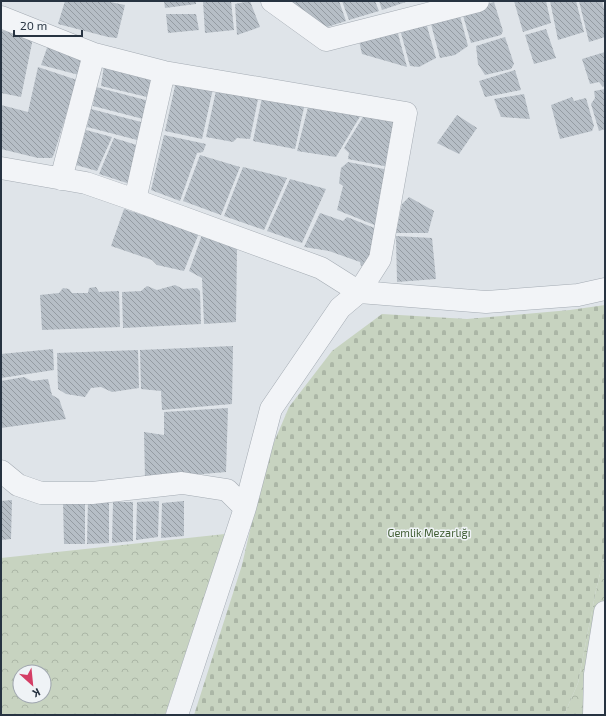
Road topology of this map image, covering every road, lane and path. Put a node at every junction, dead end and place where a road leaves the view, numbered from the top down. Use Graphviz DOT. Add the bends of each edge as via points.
graph roads {
  1 [pos="272,1"];
  2 [pos="478,1"];
  3 [pos="1,17"];
  4 [pos="94,54"];
  5 [pos="164,72"];
  6 [pos="1,168"];
  7 [pos="61,179"];
  8 [pos="134,200"];
  9 [pos="605,289"];
  10 [pos="359,292"];
  11 [pos="1,471"];
  12 [pos="245,508"];
  13 [pos="605,612"];
  14 [pos="177,715"];
  15 [pos="594,715"];
  1 -- 2 [label="street" via="326,40"];
  3 -- 4 [label="street"];
  4 -- 5 [label="street"];
  4 -- 7 [label="street"];
  5 -- 8 [label="street"];
  5 -- 10 [label="street" via="406,113 380,259"];
  6 -- 7 [label="street"];
  7 -- 8 [label="street" via="86,183"];
  8 -- 10 [label="street" via="321,268"];
  9 -- 10 [label="street" via="578,295 486,302"];
  10 -- 12 [label="street" via="340,308 271,409"];
  11 -- 12 [label="street" via="18,485 41,493 92,493 182,483 227,490"];
  12 -- 14 [label="street"];
  13 -- 15 [label="street" via="594,674"];
}
